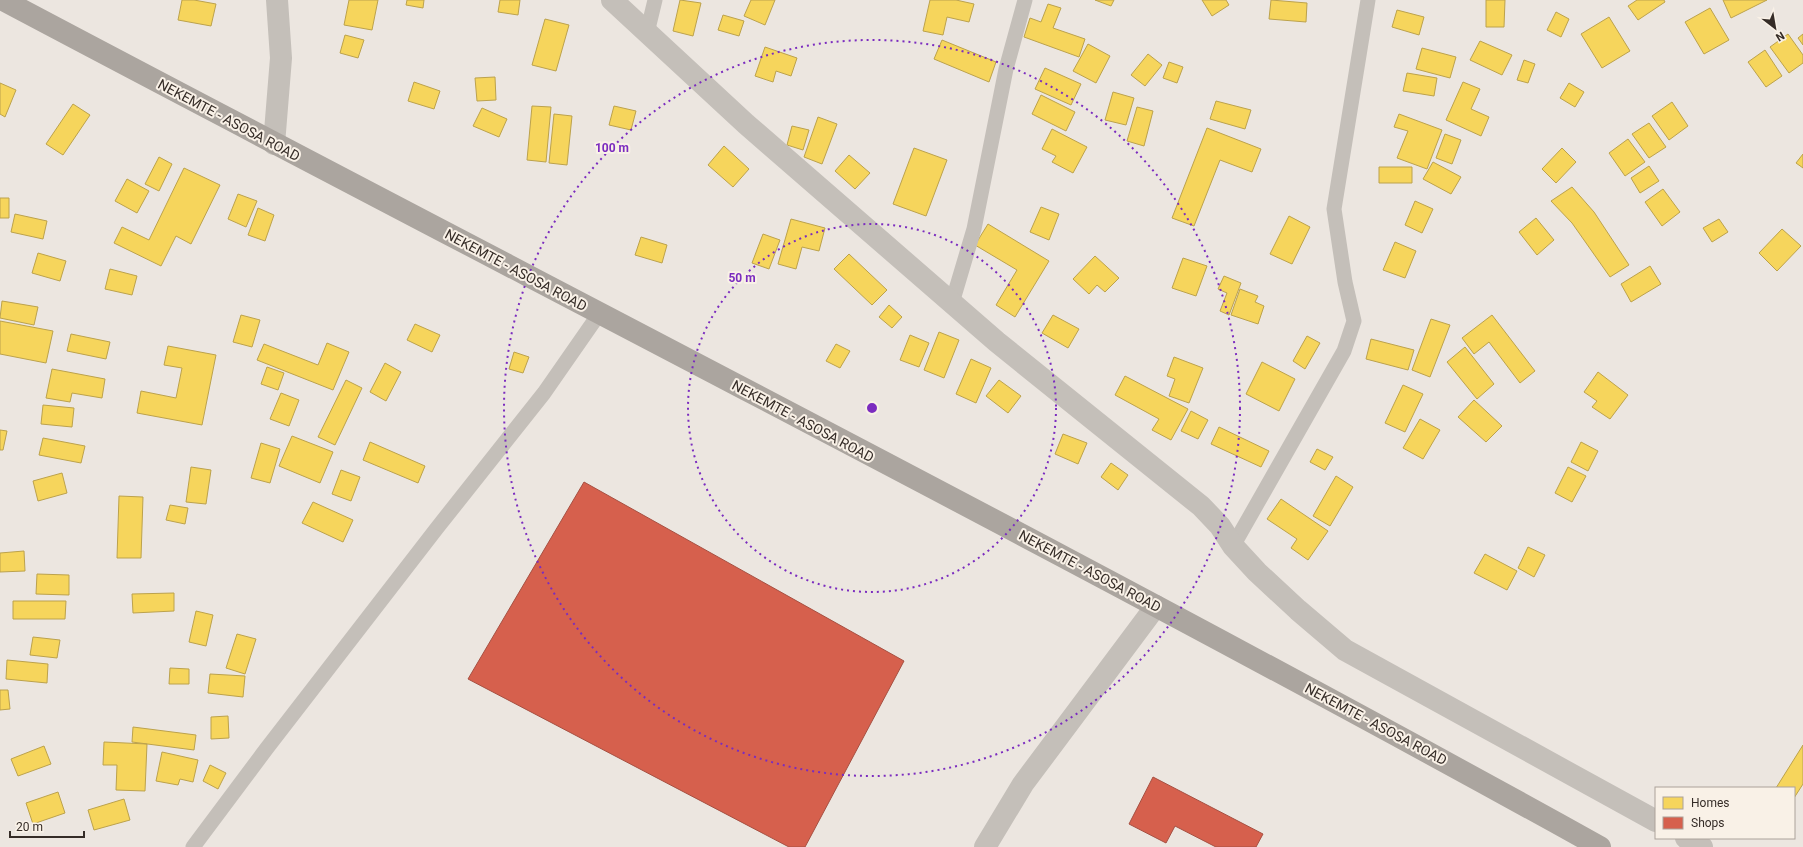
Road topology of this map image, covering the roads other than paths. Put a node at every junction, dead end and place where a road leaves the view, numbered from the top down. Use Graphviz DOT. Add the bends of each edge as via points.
graph roads {
  1 [pos="3,0"];
  2 [pos="277,0"];
  3 [pos="612,0"];
  4 [pos="655,0"];
  5 [pos="1025,0"];
  6 [pos="1368,0"];
  7 [pos="647,33"];
  8 [pos="274,144"];
  9 [pos="952,303"];
  10 [pos="599,314"];
  11 [pos="1234,546"];
  12 [pos="1156,606"];
  13 [pos="1655,820"];
  14 [pos="1688,839"];
  15 [pos="193,847"];
  16 [pos="985,847"];
  17 [pos="1600,847"];
  18 [pos="1702,847"];
  1 -- 8 [label="highway, NEKEMTE - ASOSA ROAD"];
  2 -- 8 [label="street" via="281,58"];
  3 -- 7 [label="street"];
  4 -- 7 [label="lane"];
  5 -- 9 [label="lane" via="1006,69 974,229"];
  6 -- 11 [label="lane" via="1334,210 1354,321 1344,351"];
  7 -- 9 [label="street" via="746,124"];
  8 -- 10 [label="highway, NEKEMTE - ASOSA ROAD"];
  9 -- 11 [label="street" via="1201,506"];
  10 -- 12 [label="highway, NEKEMTE - ASOSA ROAD"];
  10 -- 15 [label="lane" via="544,394 393,585"];
  11 -- 13 [label="street" via="1257,572 1345,650"];
  12 -- 16 [label="street" via="1023,784"];
  12 -- 17 [label="highway, NEKEMTE - ASOSA ROAD" via="1386,728"];
  14 -- 18 [label="street"];
}
